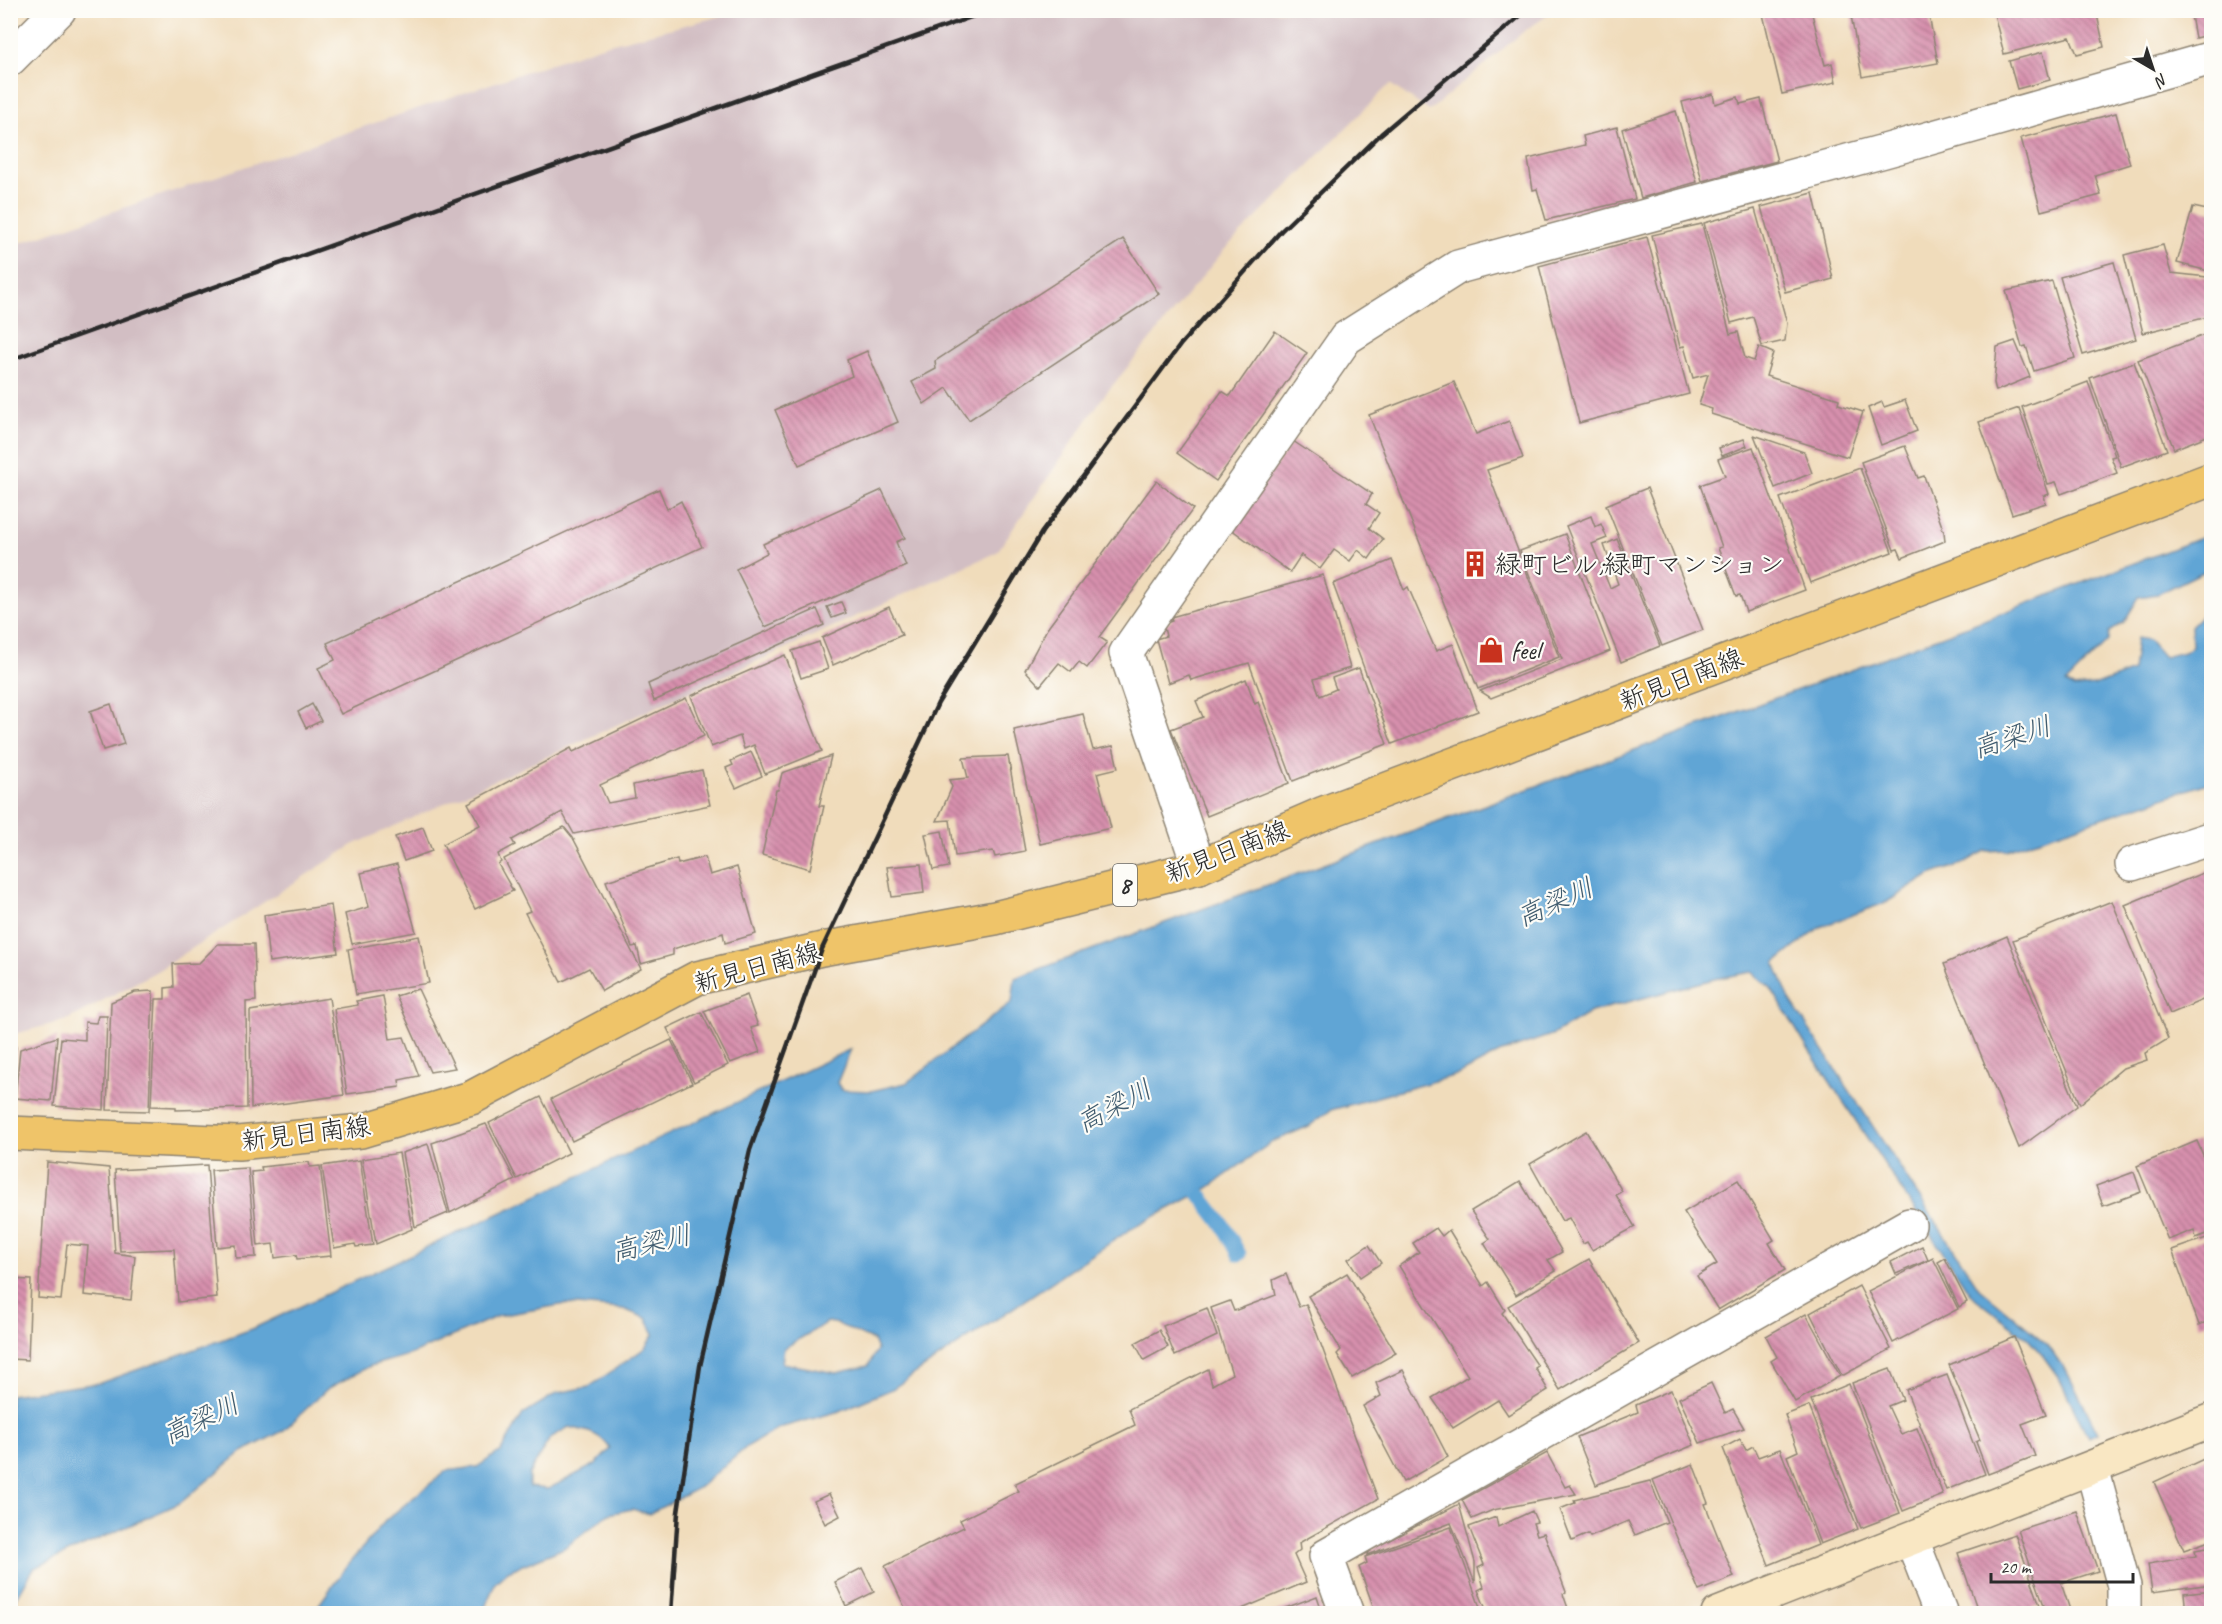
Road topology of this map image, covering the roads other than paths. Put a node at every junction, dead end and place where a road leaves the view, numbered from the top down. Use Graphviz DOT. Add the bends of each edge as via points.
graph roads {
  1 [pos="59,10"];
  2 [pos="2211,58"];
  3 [pos="10,59"];
  4 [pos="2211,479"];
  5 [pos="2211,838"];
  6 [pos="2132,864"];
  7 [pos="1199,867"];
  8 [pos="10,1133"];
  9 [pos="1909,1225"];
  10 [pos="2211,1420"];
  11 [pos="2092,1468"];
  12 [pos="1911,1540"];
  13 [pos="1347,1614"];
  14 [pos="1718,1614"];
  15 [pos="1941,1614"];
  16 [pos="2124,1614"];
  1 -- 3 [label="street"];
  2 -- 7 [label="street" via="1458,267 1346,338 1126,652"];
  4 -- 7 [label="main road, 新見日南線 / 8" via="1324,813"];
  5 -- 6 [label="street"];
  7 -- 8 [label="main road, 新見日南線 / 8" via="995,918 822,949 697,978 471,1098 361,1131 238,1143"];
  9 -- 13 [label="street" via="1326,1556"];
  10 -- 11 [label="street"];
  11 -- 12 [label="street"];
  11 -- 16 [label="street" via="2124,1586"];
  12 -- 14 [label="street"];
  12 -- 15 [label="street"];
}
